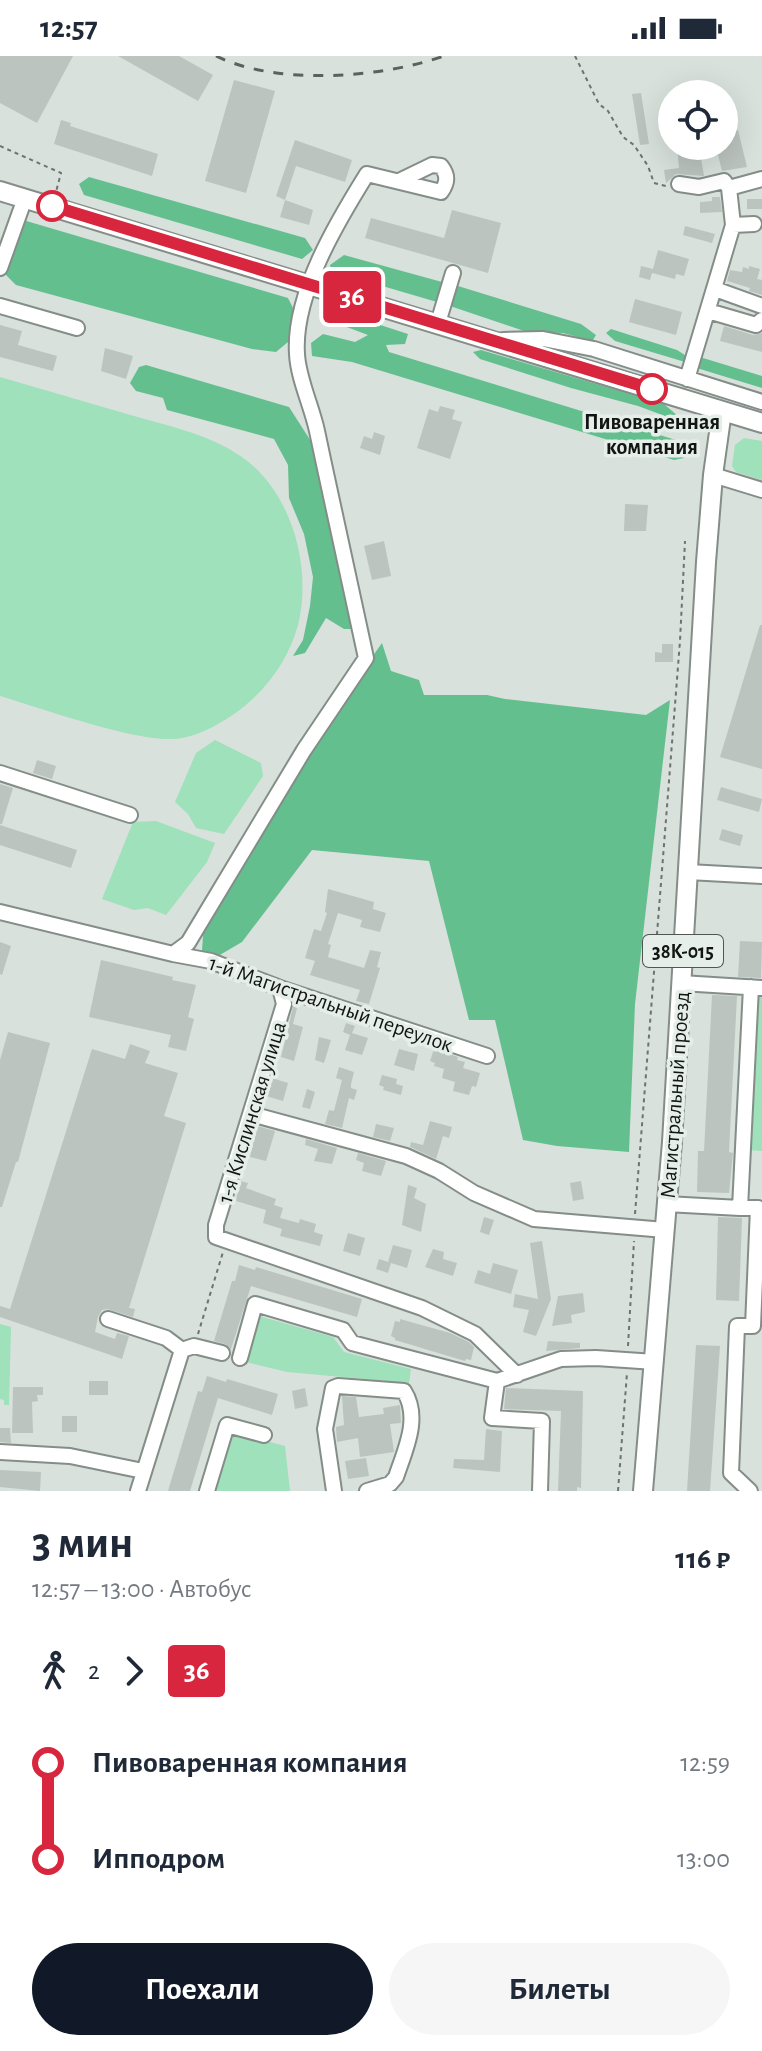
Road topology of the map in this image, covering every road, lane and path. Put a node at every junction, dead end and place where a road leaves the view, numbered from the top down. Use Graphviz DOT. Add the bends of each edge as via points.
graph roads {
  1 [pos="575,56"];
  2 [pos="0,146"];
  3 [pos="762,179"];
  4 [pos="399,181"];
  5 [pos="679,184"];
  6 [pos="729,188"];
  7 [pos="0,191"];
  8 [pos="55,195"];
  9 [pos="25,198"];
  10 [pos="754,224"];
  11 [pos="733,225"];
  12 [pos="0,268"];
  13 [pos="453,273"];
  14 [pos="311,284"];
  15 [pos="715,289"];
  16 [pos="0,306"];
  17 [pos="762,306"];
  18 [pos="708,311"];
  19 [pos="762,320"];
  20 [pos="438,323"];
  21 [pos="77,328"];
  22 [pos="495,340"];
  23 [pos="687,379"];
  24 [pos="762,402"];
  25 [pos="722,411"];
  26 [pos="762,423"];
  27 [pos="713,475"];
  28 [pos="762,490"];
  29 [pos="685,541"];
  30 [pos="0,773"];
  31 [pos="130,815"];
  32 [pos="688,872"];
  33 [pos="762,876"];
  34 [pos="0,912"];
  35 [pos="173,954"];
  36 [pos="681,983"];
  37 [pos="756,987"];
  38 [pos="280,988"];
  39 [pos="487,1056"];
  40 [pos="251,1114"];
  41 [pos="666,1204"];
  42 [pos="740,1208"];
  43 [pos="760,1208"];
  44 [pos="634,1228"];
  45 [pos="665,1230"];
  46 [pos="221,1238"];
  47 [pos="108,1319"];
  48 [pos="188,1348"];
  49 [pos="222,1353"];
  50 [pos="240,1358"];
  51 [pos="628,1361"];
  52 [pos="655,1362"];
  53 [pos="517,1375"];
  54 [pos="497,1381"];
  55 [pos="264,1435"];
  56 [pos="0,1452"];
  57 [pos="143,1471"];
  58 [pos="138,1491"];
  59 [pos="207,1491"];
  60 [pos="334,1491"];
  61 [pos="367,1491"];
  62 [pos="540,1491"];
  63 [pos="618,1491"];
  64 [pos="643,1491"];
  65 [pos="750,1491"];
  1 -- 5 [label="path" via="599,104 634,145 654,183"];
  2 -- 8 [label="path" via="61,173"];
  3 -- 6 [label="street"];
  4 -- 14 [label="street" via="367,174 339,219"];
  5 -- 6 [label="street" via="699,187 724,181"];
  6 -- 11 [label="street"];
  7 -- 9 [label="main road"];
  9 -- 12 [label="street"];
  9 -- 14 [label="main road"];
  10 -- 11 [label="street"];
  11 -- 15 [label="street"];
  13 -- 20 [label="street"];
  14 -- 20 [label="main road"];
  14 -- 35 [label="street" via="300,319 297,355 366,658 188,943"];
  15 -- 17 [label="street"];
  15 -- 18 [label="street"];
  16 -- 21 [label="street"];
  18 -- 19 [label="street" via="756,325"];
  18 -- 23 [label="street"];
  20 -- 22 [label="main road"];
  22 -- 23 [label="street" via="569,343"];
  22 -- 25 [label="main road"];
  23 -- 24 [label="street"];
  25 -- 26 [label="main road"];
  25 -- 27 [label="main road, Магистральный проезд / 38К-015"];
  27 -- 28 [label="street"];
  27 -- 32 [label="main road, Магистральный проезд / 38К-015"];
  29 -- 44 [label="path"];
  30 -- 31 [label="street"];
  32 -- 33 [label="street"];
  32 -- 36 [label="main road, Магистральный проезд / 38К-015"];
  34 -- 35 [label="street, 1-й Магистральный переулок"];
  35 -- 38 [label="street, 1-й Магистральный переулок" via="211,961"];
  36 -- 37 [label="street"];
  36 -- 41 [label="main road, Магистральный проезд / 38К-015"];
  37 -- 42 [label="street"];
  38 -- 39 [label="street, 1-й Магистральный переулок"];
  38 -- 40 [label="street, 1-я Кислинская улица" via="284,1004"];
  40 -- 44 [label="street" via="406,1156 534,1219"];
  40 -- 46 [label="street, 1-я Кислинская улица" via="216,1225"];
  41 -- 42 [label="street"];
  41 -- 45 [label="main road, Магистральный проезд / 38К-015"];
  42 -- 43 [label="street"];
  43 -- 65 [label="street" via="753,1326 737,1326 731,1473"];
  44 -- 45 [label="street"];
  44 -- 51 [label="path"];
  45 -- 52 [label="main road, Магистральный проезд / 38К-015"];
  46 -- 48 [label="path"];
  46 -- 53 [label="street" via="422,1308 475,1334"];
  47 -- 48 [label="street"];
  48 -- 49 [label="street"];
  48 -- 57 [label="street"];
  50 -- 54 [label="street" via="255,1304 343,1330 352,1343"];
  51 -- 52 [label="street"];
  51 -- 53 [label="street" via="561,1359"];
  51 -- 63 [label="path"];
  52 -- 64 [label="main road, Магистральный проезд / 38К-015"];
  53 -- 54 [label="street"];
  54 -- 62 [label="street" via="492,1418 542,1421"];
  55 -- 59 [label="street" via="227,1425"];
  56 -- 57 [label="street" via="70,1456"];
  57 -- 58 [label="street"];
  60 -- 61 [label="street" via="325,1429 333,1388 404,1391 412,1424 396,1477"];
}
